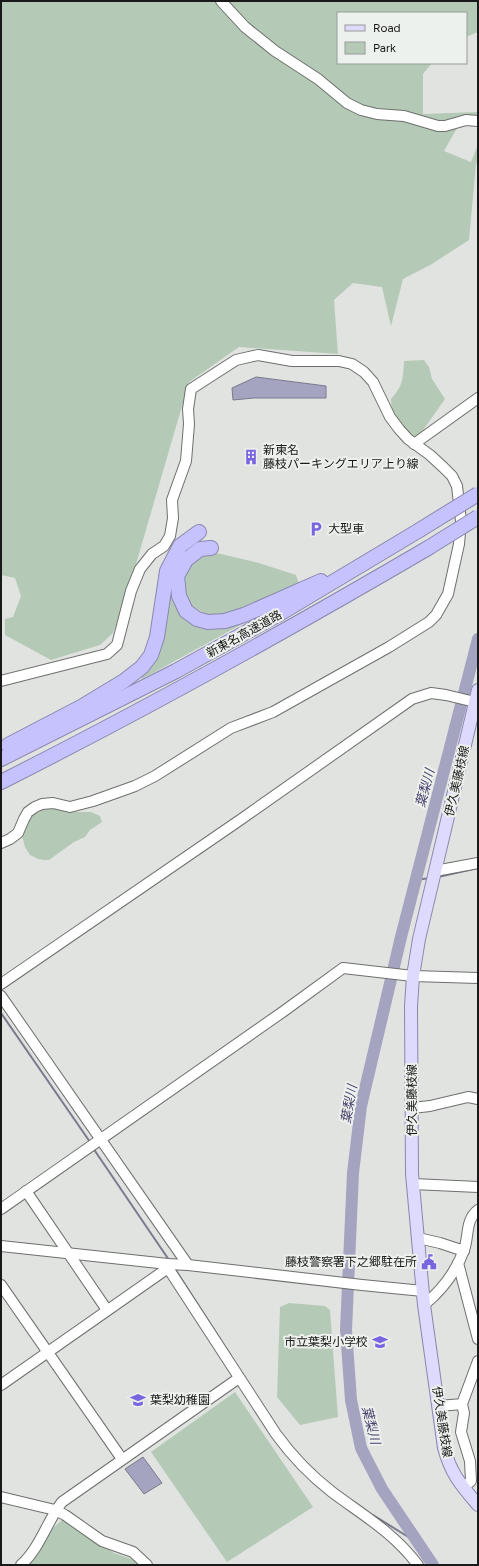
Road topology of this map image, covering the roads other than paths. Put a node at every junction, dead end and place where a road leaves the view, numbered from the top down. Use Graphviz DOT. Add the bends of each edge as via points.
graph roads {
  1 [pos="221,1"];
  2 [pos="478,121"];
  3 [pos="478,398"];
  4 [pos="414,444"];
  5 [pos="478,494"];
  6 [pos="478,517"];
  7 [pos="199,532"];
  8 [pos="211,548"];
  9 [pos="369,560"];
  10 [pos="1,681"];
  11 [pos="478,690"];
  12 [pos="475,702"];
  13 [pos="1,749"];
  14 [pos="1,759"];
  15 [pos="1,782"];
  16 [pos="1,843"];
  17 [pos="478,863"];
  18 [pos="435,871"];
  19 [pos="410,976"];
  20 [pos="478,978"];
  21 [pos="1,984"];
  22 [pos="1,996"];
  23 [pos="478,1099"];
  24 [pos="412,1108"];
  25 [pos="100,1138"];
  26 [pos="413,1184"];
  27 [pos="478,1187"];
  28 [pos="26,1191"];
  29 [pos="1,1208"];
  30 [pos="478,1210"];
  31 [pos="418,1238"];
  32 [pos="1,1246"];
  33 [pos="464,1251"];
  34 [pos="69,1254"];
  35 [pos="458,1263"];
  36 [pos="188,1265"];
  37 [pos="168,1266"];
  38 [pos="1,1286"];
  39 [pos="423,1291"];
  40 [pos="424,1305"];
  41 [pos="107,1310"];
  42 [pos="478,1339"];
  43 [pos="47,1352"];
  44 [pos="478,1364"];
  45 [pos="239,1378"];
  46 [pos="1,1385"];
  47 [pos="462,1404"];
  48 [pos="439,1406"];
  49 [pos="122,1459"];
  50 [pos="463,1488"];
  51 [pos="1,1497"];
  52 [pos="478,1505"];
  53 [pos="56,1510"];
  54 [pos="21,1565"];
  55 [pos="147,1565"];
  56 [pos="418,1565"];
  1 -- 2 [label="street" via="244,27 318,79 347,103 361,110 404,116 438,126 466,120"];
  3 -- 4 [label="street"];
  4 -- 10 [label="street" via="390,417 373,382 352,364 339,361 292,361 258,355 236,360 191,390 186,461 172,500 172,530 164,546 152,554 140,569 131,591 117,645 107,654 96,658"];
  4 -- 16 [label="street" via="430,454 452,476 460,500 460,536 448,594 429,622 273,712 231,728 135,786 70,807 53,803 35,807 28,812 18,833"];
  5 -- 9 [label="highway, 新東名高速道路, bridge"];
  6 -- 15 [label="highway, 新東名高速道路, bridge" via="318,613 205,676"];
  7 -- 13 [label="highway" via="180,546 167,571 157,637 151,655 142,668 81,707"];
  8 -- 9 [label="highway" via="200,549 186,560 177,576 179,596 186,611 197,619 208,622 224,622 244,615"];
  9 -- 14 [label="highway, 新東名高速道路" via="281,613 176,671"];
  11 -- 12 [label="main road, 伊久美藤枝線"];
  12 -- 18 [label="main road, 伊久美藤枝線"];
  12 -- 21 [label="street" via="432,694 412,700"];
  17 -- 18 [label="street"];
  18 -- 19 [label="main road, 伊久美藤枝線"];
  19 -- 20 [label="street"];
  19 -- 24 [label="main road, 伊久美藤枝線"];
  19 -- 25 [label="street" via="343,968"];
  22 -- 25 [label="street"];
  23 -- 24 [label="street" via="468,1097"];
  24 -- 26 [label="main road, 伊久美藤枝線"];
  25 -- 28 [label="street"];
  25 -- 36 [label="street"];
  26 -- 27 [label="street"];
  26 -- 31 [label="main road, 伊久美藤枝線"];
  28 -- 29 [label="street"];
  28 -- 34 [label="street"];
  30 -- 33 [label="street" via="468,1224"];
  31 -- 33 [label="street"];
  31 -- 39 [label="main road, 伊久美藤枝線"];
  32 -- 34 [label="street"];
  33 -- 35 [label="street"];
  34 -- 37 [label="street"];
  34 -- 41 [label="street"];
  35 -- 40 [label="street" via="438,1292"];
  35 -- 42 [label="street"];
  36 -- 37 [label="street"];
  36 -- 39 [label="street"];
  37 -- 41 [label="street"];
  37 -- 45 [label="street"];
  38 -- 43 [label="street"];
  39 -- 40 [label="main road, 伊久美藤枝線"];
  40 -- 48 [label="main road, 伊久美藤枝線"];
  41 -- 43 [label="street"];
  43 -- 46 [label="street"];
  43 -- 49 [label="street"];
  44 -- 47 [label="street"];
  45 -- 49 [label="street"];
  45 -- 56 [label="street" via="293,1456 330,1491 395,1538"];
  47 -- 48 [label="street"];
  47 -- 50 [label="street" via="464,1413 461,1432 470,1461 471,1481"];
  48 -- 50 [label="main road, 伊久美藤枝線" via="444,1448 449,1464"];
  49 -- 53 [label="street" via="62,1502"];
  50 -- 52 [label="main road, 伊久美藤枝線"];
  51 -- 53 [label="street"];
  53 -- 54 [label="street" via="30,1557"];
  53 -- 55 [label="street" via="102,1541 133,1552"];
}
